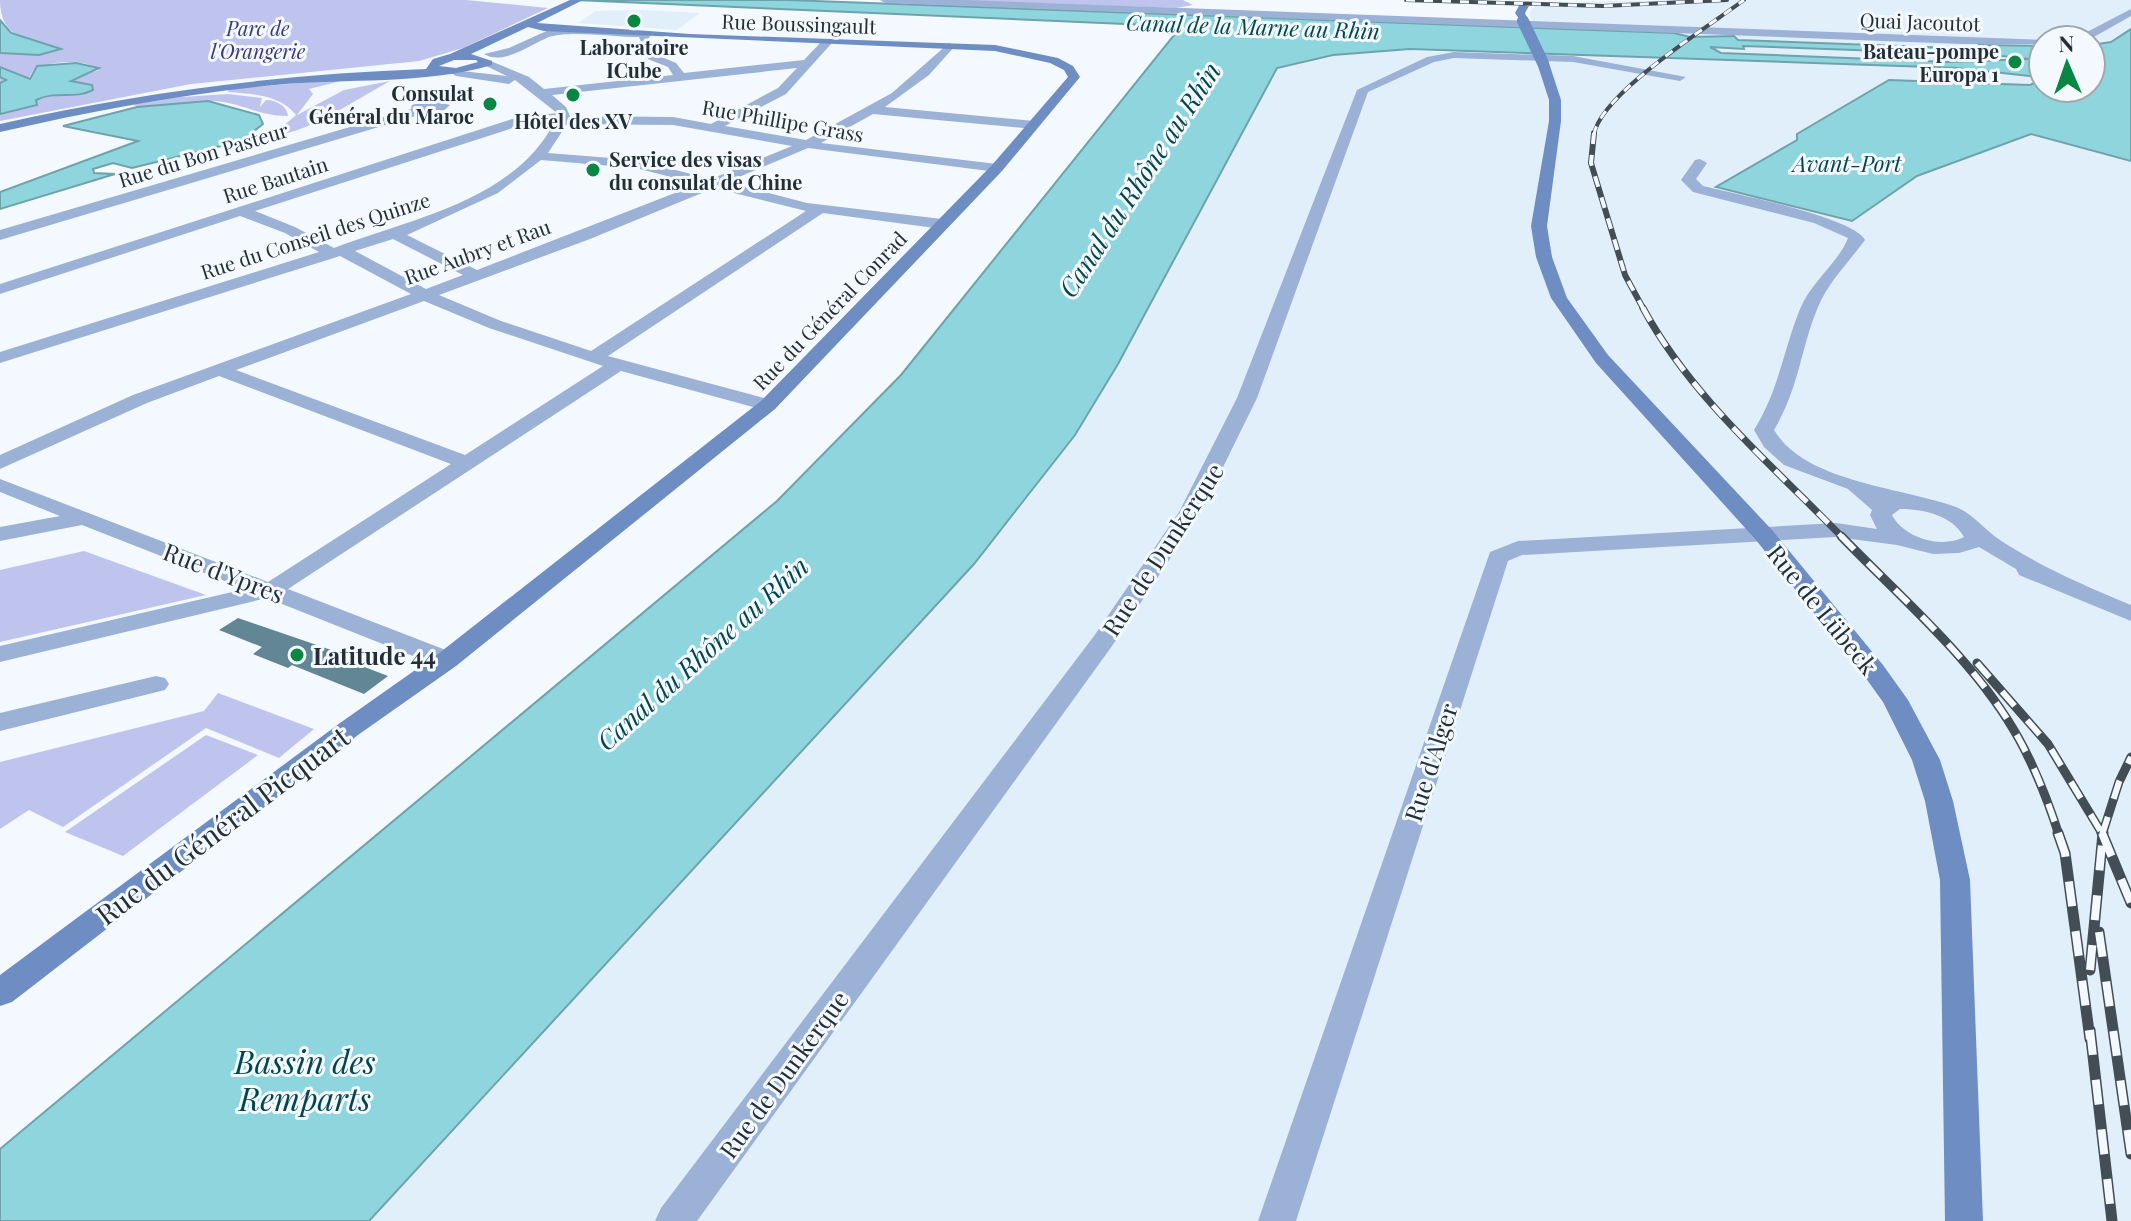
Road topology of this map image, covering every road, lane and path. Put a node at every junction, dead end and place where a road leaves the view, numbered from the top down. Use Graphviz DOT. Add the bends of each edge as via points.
graph roads {
  1 [pos="885,0"];
  2 [pos="582,1"];
  3 [pos="1530,3"];
  4 [pos="1350,5"];
  5 [pos="2131,12"];
  6 [pos="1349,18"];
  7 [pos="564,20"];
  8 [pos="2107,25"];
  9 [pos="540,26"];
  10 [pos="581,30"];
  11 [pos="647,34"];
  12 [pos="2027,40"];
  13 [pos="827,42"];
  14 [pos="949,46"];
  15 [pos="454,57"];
  16 [pos="488,58"];
  17 [pos="809,63"];
  18 [pos="439,66"];
  19 [pos="456,72"];
  20 [pos="680,76"];
  21 [pos="1680,77"];
  22 [pos="527,83"];
  23 [pos="540,93"];
  24 [pos="873,110"];
  25 [pos="418,111"];
  26 [pos="563,118"];
  27 [pos="1034,125"];
  28 [pos="714,127"];
  29 [pos="0,128"];
  30 [pos="803,144"];
  31 [pos="537,156"];
  32 [pos="1700,163"];
  33 [pos="997,168"];
  34 [pos="710,182"];
  35 [pos="818,210"];
  36 [pos="240,211"];
  37 [pos="942,224"];
  38 [pos="394,234"];
  39 [pos="0,235"];
  40 [pos="337,251"];
  41 [pos="475,275"];
  42 [pos="0,289"];
  43 [pos="422,294"];
  44 [pos="0,358"];
  45 [pos="591,359"];
  46 [pos="615,367"];
  47 [pos="219,370"];
  48 [pos="768,405"];
  49 [pos="0,463"];
  50 [pos="466,463"];
  51 [pos="0,485"];
  52 [pos="1855,485"];
  53 [pos="1918,503"];
  54 [pos="1883,515"];
  55 [pos="86,518"];
  56 [pos="1972,528"];
  57 [pos="1836,530"];
  58 [pos="0,534"];
  59 [pos="1764,535"];
  60 [pos="1905,539"];
  61 [pos="1958,548"];
  62 [pos="2041,574"];
  63 [pos="271,590"];
  64 [pos="2131,614"];
  65 [pos="0,654"];
  66 [pos="447,660"];
  67 [pos="156,684"];
  68 [pos="0,722"];
  69 [pos="0,993"];
  70 [pos="674,1221"];
  71 [pos="1277,1221"];
  72 [pos="1964,1221"];
  1 -- 6 [label="street, Quai Jacoutot"];
  2 -- 7 [label="main road"];
  2 -- 9 [label="main road"];
  3 -- 59 [label="main road, Rue de Lübeck, bridge" via="1520,13 1555,100 1539,226 1559,298 1602,359"];
  4 -- 6 [label="street"];
  5 -- 8 [label="street"];
  6 -- 12 [label="street, Quai Jacoutot"];
  7 -- 9 [label="main road, Rue Boussingault"];
  7 -- 10 [label="main road, Rue Boussingault"];
  9 -- 10 [label="main road, Rue Boussingault"];
  9 -- 11 [label="street, Rue Boussingault"];
  9 -- 15 [label="main road"];
  9 -- 16 [label="street" via="512,51"];
  10 -- 11 [label="main road, Rue Boussingault"];
  11 -- 13 [label="main road, Rue Boussingault"];
  11 -- 20 [label="street" via="643,39 652,57 672,65"];
  13 -- 14 [label="main road, Rue Boussingault"];
  13 -- 17 [label="street"];
  14 -- 24 [label="street, Rue Aubry et Rau" via="915,82"];
  14 -- 27 [label="main road, Rue du Général Conrad" via="1026,53 1069,68 1073,81"];
  15 -- 16 [label="main road"];
  15 -- 18 [label="main road"];
  16 -- 19 [label="main road"];
  16 -- 22 [label="street"];
  17 -- 20 [label="street"];
  17 -- 28 [label="street" via="782,91"];
  18 -- 19 [label="main road"];
  18 -- 29 [label="main road" via="154,94"];
  19 -- 22 [label="street"];
  20 -- 23 [label="street"];
  21 -- 70 [label="street, Rue de Dunkerque" via="1573,59 1454,55 1431,59 1363,90 1247,398 1190,512 1103,641"];
  22 -- 23 [label="street"];
  23 -- 26 [label="street"];
  24 -- 27 [label="street"];
  24 -- 30 [label="street, Rue Aubry et Rau"];
  25 -- 39 [label="street, Rue du Bon Pasteur"];
  26 -- 28 [label="street, Rue Phillipe Grass"];
  26 -- 31 [label="street, Rue du Conseil des Quinze"];
  26 -- 36 [label="street, Rue Bautain" via="517,122"];
  27 -- 33 [label="main road, Rue du Général Conrad"];
  28 -- 30 [label="street, Rue Phillipe Grass"];
  30 -- 33 [label="street, Rue Phillipe Grass"];
  30 -- 34 [label="street, Rue Aubry et Rau"];
  31 -- 34 [label="street" via="636,164"];
  31 -- 38 [label="street, Rue du Conseil des Quinze" via="485,194"];
  32 -- 52 [label="street" via="1688,180 1698,189 1819,220 1855,235 1857,240 1809,308 1782,400 1764,430 1801,468"];
  33 -- 37 [label="main road, Rue du Général Conrad"];
  34 -- 35 [label="street"];
  34 -- 41 [label="street, Rue Aubry et Rau" via="585,236"];
  35 -- 37 [label="street"];
  35 -- 45 [label="street"];
  36 -- 40 [label="street"];
  36 -- 42 [label="street, Rue Bautain"];
  37 -- 48 [label="main road, Rue du Général Conrad"];
  38 -- 40 [label="street, Rue du Conseil des Quinze"];
  38 -- 41 [label="street"];
  40 -- 43 [label="street"];
  40 -- 44 [label="street, Rue du Conseil des Quinze"];
  41 -- 43 [label="street, Rue Aubry et Rau"];
  43 -- 45 [label="street"];
  43 -- 47 [label="street, Rue Aubry et Rau"];
  45 -- 46 [label="street"];
  46 -- 48 [label="street"];
  46 -- 50 [label="street"];
  47 -- 49 [label="street, Rue Aubry et Rau" via="140,399"];
  47 -- 50 [label="street"];
  48 -- 66 [label="main road, Rue du Général Conrad"];
  50 -- 63 [label="street"];
  51 -- 55 [label="street, Rue d'Ypres"];
  52 -- 53 [label="street"];
  52 -- 54 [label="street"];
  53 -- 54 [label="street" via="1896,503"];
  53 -- 56 [label="street" via="1952,513"];
  54 -- 57 [label="street"];
  54 -- 60 [label="street"];
  55 -- 58 [label="street"];
  55 -- 63 [label="street, Rue d'Ypres"];
  56 -- 61 [label="street" via="1975,537"];
  56 -- 62 [label="street"];
  57 -- 59 [label="street, Rue d'Alger"];
  57 -- 60 [label="street"];
  59 -- 71 [label="street, Rue d'Alger" via="1518,548 1498,557"];
  59 -- 72 [label="main road, Rue de Lübeck" via="1895,700 1926,760 1939,801 1955,880"];
  60 -- 61 [label="street"];
  61 -- 62 [label="street"];
  62 -- 64 [label="street"];
  63 -- 65 [label="street"];
  63 -- 66 [label="street, Rue d'Ypres"];
  66 -- 69 [label="main road, Rue du Général Picquart"];
  67 -- 68 [label="street"];
}
